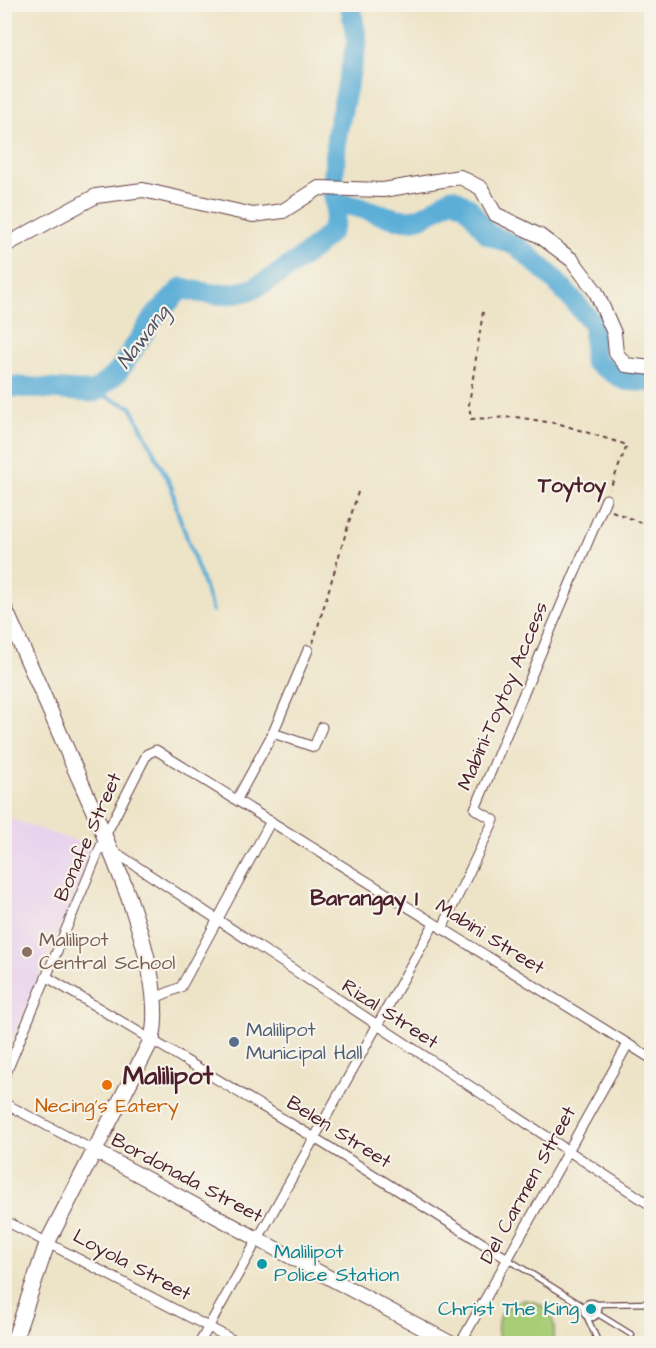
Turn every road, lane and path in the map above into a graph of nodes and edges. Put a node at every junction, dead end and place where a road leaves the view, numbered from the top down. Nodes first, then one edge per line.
1 (4, 246) edge
2 (483, 312) dead end
3 (651, 368) edge
4 (358, 492) dead end
5 (604, 503) junction
6 (651, 527) edge
7 (4, 607) edge
8 (308, 650) joint
9 (322, 727) dead end
10 (273, 733) junction
11 (156, 750) joint
12 (237, 799) junction
13 (271, 821) junction
14 (107, 842) junction
15 (217, 921) junction
16 (438, 926) junction
17 (47, 977) junction
18 (155, 999) junction
19 (376, 1026) junction
20 (152, 1039) junction
21 (628, 1044) junction
22 (651, 1059) edge
23 (4, 1077) edge
24 (4, 1103) edge
25 (313, 1137) junction
26 (93, 1150) junction
27 (567, 1151) junction
28 (651, 1206) edge
29 (4, 1220) edge
30 (258, 1237) junction
31 (48, 1241) junction
32 (507, 1258) junction
33 (651, 1303) edge
34 (596, 1304) junction
35 (583, 1306) junction
36 (598, 1314) junction
37 (587, 1317) junction
38 (208, 1326) junction
39 (632, 1335) dead end
40 (13, 1344) edge
41 (199, 1344) edge
42 (241, 1344) edge
43 (452, 1344) edge
44 (460, 1344) edge
45 (599, 1344) edge

1 - 3 street
2 - 5 path
4 - 8 path
5 - 6 path
5 - 16 street, Mabini-Toytoy Access
7 - 14 main road
8 - 10 street
9 - 10 street
10 - 12 street
11 - 12 street, Mabini Street
11 - 14 street, Bonafe Street
12 - 13 street, Mabini Street
13 - 15 street
13 - 16 street, Mabini Street
14 - 15 street, Rizal Street
14 - 17 street, Bonafe Street
14 - 18 main road
15 - 18 street
15 - 19 street, Rizal Street
16 - 19 street
16 - 21 street, Mabini Street
17 - 20 street, Belen Street
17 - 23 street, Bonafe Street
18 - 20 main road
19 - 25 street
19 - 27 street, Rizal Street
20 - 25 street, Belen Street
20 - 26 main road
21 - 22 street, Mabini Street
21 - 27 street, Del Carmen Street
24 - 26 street
25 - 30 street
25 - 32 street, Belen Street
26 - 30 street, Bordonada Street
26 - 31 main road
27 - 28 street, Rizal Street
27 - 32 street, Del Carmen Street
29 - 31 street, Loyola Street
30 - 38 street
30 - 43 street, Bordonada Street
31 - 38 street, Loyola Street
31 - 40 main road
32 - 35 lane
32 - 44 street, Del Carmen Street
33 - 34 lane
34 - 35 lane
34 - 36 lane
35 - 37 lane
36 - 37 lane
36 - 39 lane
37 - 45 lane
38 - 41 street
38 - 42 street, Loyola Street

